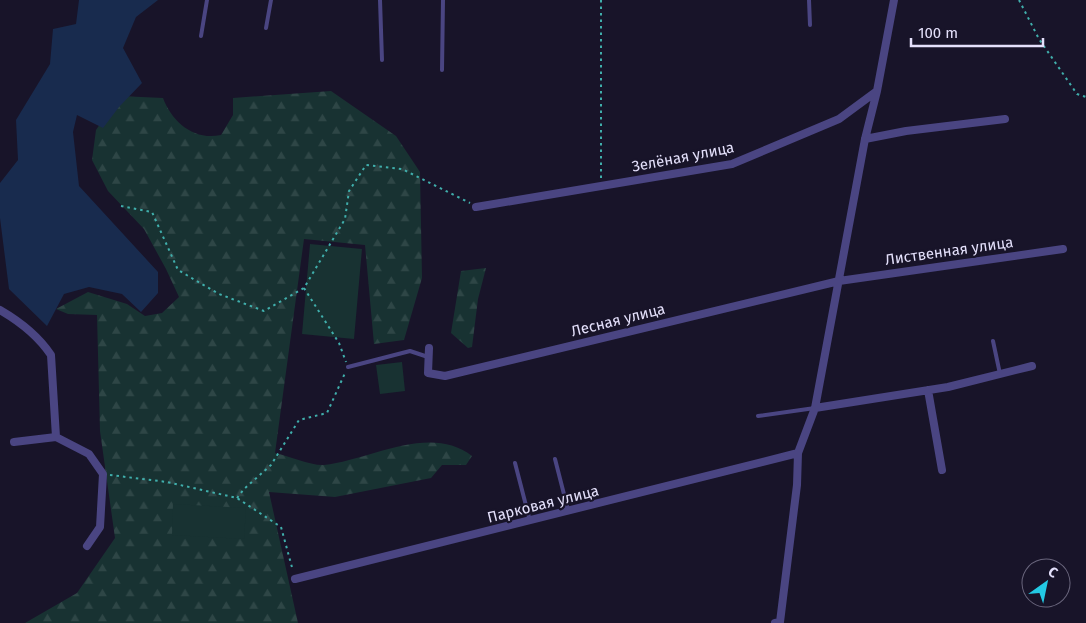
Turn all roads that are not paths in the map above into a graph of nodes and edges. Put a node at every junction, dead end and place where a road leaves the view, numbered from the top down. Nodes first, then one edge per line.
1 (207, 0) edge
2 (271, 0) edge
3 (380, 0) edge
4 (443, 0) edge
5 (809, 0) edge
6 (894, 0) edge
7 (810, 25) dead end
8 (266, 28) dead end
9 (201, 36) dead end
10 (382, 60) dead end
11 (442, 70) dead end
12 (877, 91) junction
13 (1005, 120) dead end
14 (865, 139) junction
15 (476, 206) road end
16 (1063, 249) dead end
17 (839, 281) junction
18 (0, 310) edge
19 (994, 341) dead end
20 (429, 348) dead end
21 (428, 357) junction
22 (1032, 366) dead end
23 (348, 367) road end
24 (1000, 375) junction
25 (928, 390) junction
26 (815, 408) junction
27 (758, 416) dead end
28 (56, 438) junction
29 (14, 442) dead end
30 (798, 453) junction
31 (554, 460) dead end
32 (515, 463) dead end
33 (942, 470) dead end
34 (568, 512) junction
35 (530, 521) junction
36 (87, 546) dead end
37 (295, 578) road end
38 (778, 623) edge

1 - 9 lane
2 - 8 lane
3 - 10 lane
4 - 11 lane
5 - 7 lane
6 - 12 street
12 - 14 street
12 - 15 street, Зелёная улица
13 - 14 street
14 - 17 street
16 - 17 street, Лиственная улица
17 - 21 street, Лесная улица
17 - 26 street
18 - 28 street
19 - 24 lane
20 - 21 street
21 - 23 lane
22 - 24 street
24 - 25 street
25 - 26 street
25 - 33 street
26 - 27 lane
26 - 30 street
28 - 29 street
28 - 36 street
30 - 34 street, Парковая улица
30 - 38 street
31 - 34 lane
32 - 35 lane
34 - 35 street, Парковая улица
35 - 37 street, Парковая улица

